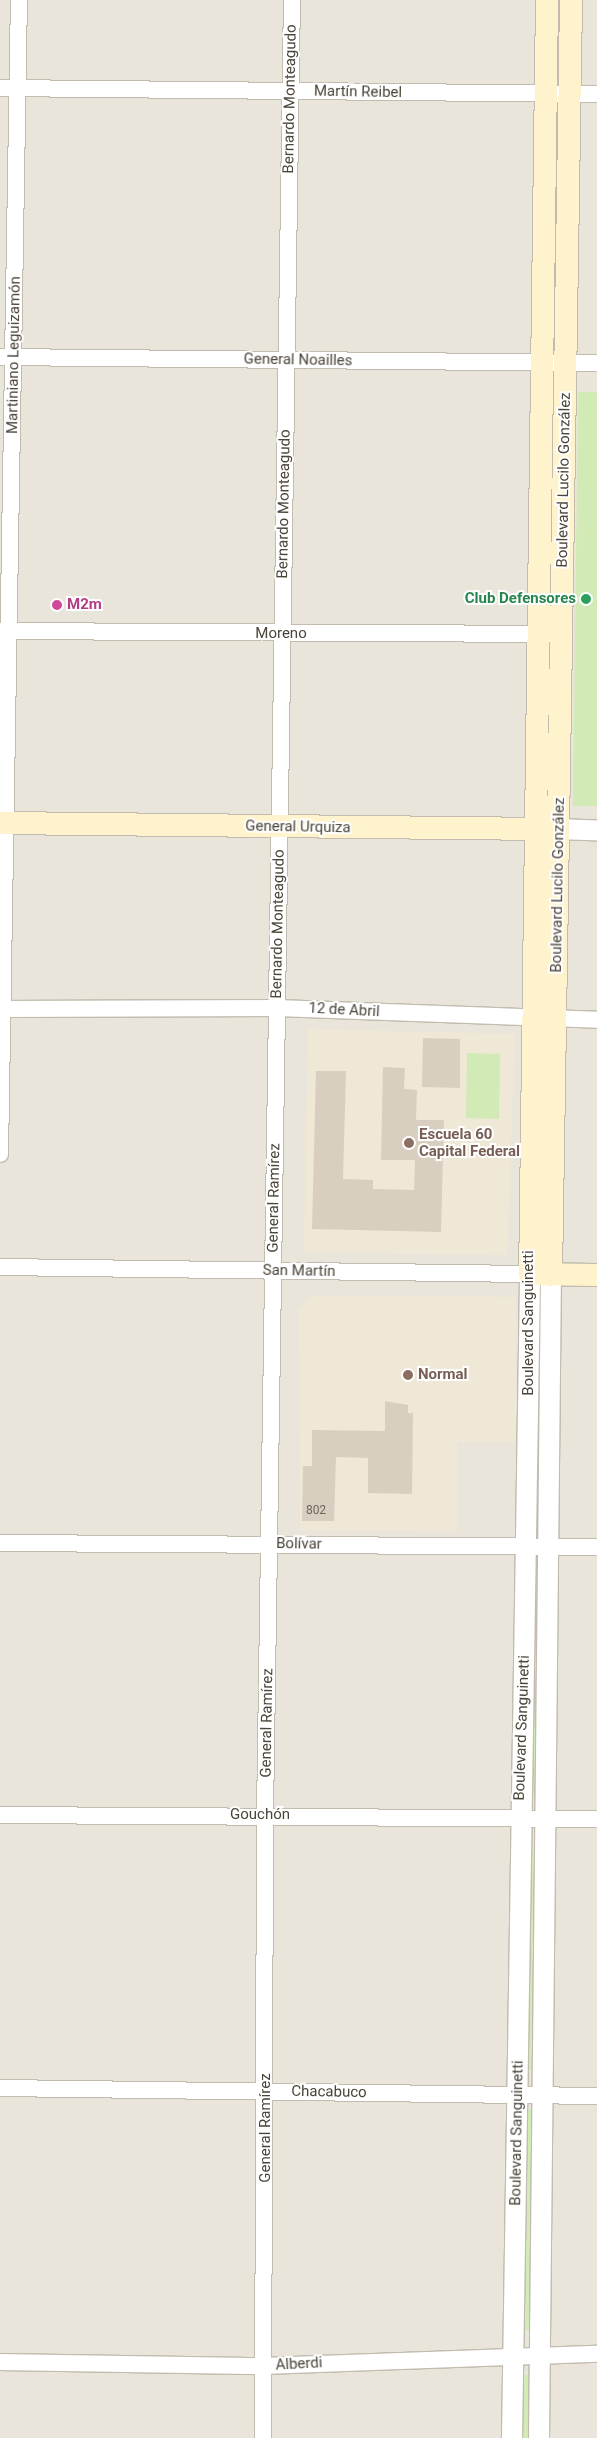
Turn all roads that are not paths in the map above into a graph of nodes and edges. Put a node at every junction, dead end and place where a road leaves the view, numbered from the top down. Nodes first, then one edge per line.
1 (19, 0) edge
2 (292, 0) edge
3 (546, 0) edge
4 (570, 0) edge
5 (0, 88) edge
6 (18, 88) junction
7 (290, 91) junction
8 (544, 94) junction
9 (569, 94) junction
10 (597, 94) edge
11 (7, 357) edge
12 (286, 360) junction
13 (541, 363) junction
14 (565, 363) junction
15 (597, 363) edge
16 (5, 632) edge
17 (562, 633) junction
18 (282, 634) junction
19 (537, 635) junction
20 (4, 824) edge
21 (280, 827) junction
22 (535, 829) junction
23 (559, 829) junction
24 (597, 830) edge
25 (277, 1008) junction
26 (3, 1009) edge
27 (533, 1019) junction
28 (556, 1019) junction
29 (597, 1020) edge
30 (0, 1154) edge
31 (0, 1267) edge
32 (273, 1270) junction
33 (540, 1275) junction
34 (597, 1275) edge
35 (0, 1543) edge
36 (272, 1544) junction
37 (528, 1546) junction
38 (548, 1546) junction
39 (597, 1548) edge
40 (265, 1814) junction
41 (0, 1815) edge
42 (520, 1818) junction
43 (546, 1818) junction
44 (597, 1819) edge
45 (0, 2088) edge
46 (266, 2091) junction
47 (517, 2095) junction
48 (543, 2095) junction
49 (597, 2096) edge
50 (514, 2354) junction
51 (540, 2354) junction
52 (597, 2354) edge
53 (0, 2362) edge
54 (264, 2366) junction
55 (263, 2438) edge
56 (512, 2438) edge
57 (539, 2438) edge

1 - 6 street, Martiniano Leguizamón
2 - 7 street, Bernardo Monteagudo
3 - 8 main road, Boulevard Lucilo González
4 - 9 main road, Boulevard Lucilo González
5 - 6 street, Martín Reibel
6 - 7 street, Martín Reibel
6 - 11 street, Martiniano Leguizamón
7 - 8 street, Martín Reibel
7 - 12 street, Bernardo Monteagudo
8 - 9 street, Martín Reibel
8 - 13 main road, Boulevard Lucilo González
9 - 10 street, Martín Reibel
9 - 14 main road, Boulevard Lucilo González
11 - 12 street, General Noailles
11 - 16 street, Martiniano Leguizamón
12 - 13 street, General Noailles
12 - 18 street, Bernardo Monteagudo
13 - 14 street, General Noailles
13 - 19 main road, Boulevard Lucilo González
14 - 15 street, General Noailles
14 - 17 main road, Boulevard Lucilo González
16 - 18 street, Moreno
16 - 20 street, Martiniano Leguizamón
17 - 19 street, Moreno
17 - 23 main road, Boulevard Lucilo González
18 - 19 street, Moreno
18 - 21 street, Bernardo Monteagudo
19 - 22 main road, Boulevard Lucilo González
20 - 21 main road, General Urquiza
20 - 26 street, Martiniano Leguizamón
21 - 22 main road, General Urquiza
21 - 25 street, Bernardo Monteagudo
22 - 23 main road, General Urquiza
22 - 27 main road, Boulevard Lucilo González
23 - 24 street, General Urquiza
23 - 28 main road, Boulevard Lucilo González
25 - 26 street, 12 de Abril
25 - 27 street, 12 de Abril
25 - 32 street, General Ramírez
26 - 30 street, Martiniano Leguizamón
27 - 28 street, 12 de Abril
27 - 33 main road, Boulevard Sanguinetti
28 - 29 street, 12 de Abril
28 - 33 main road, Boulevard Sanguinetti
31 - 32 street, San Martín
32 - 33 street, San Martín
32 - 36 street, General Ramírez
33 - 34 main road, San Martín
33 - 37 street, Boulevard Sanguinetti
33 - 38 street, Boulevard Sanguinetti
35 - 36 street, Bolívar
36 - 37 street, Bolívar
36 - 40 street, General Ramírez
37 - 38 street, Bolívar
37 - 42 street, Boulevard Sanguinetti
38 - 39 street, Bolívar
38 - 43 street, Boulevard Sanguinetti
40 - 41 street, Gouchón
40 - 42 street, Gouchón
40 - 46 street, General Ramírez
42 - 43 street, Gouchón
42 - 47 street, Boulevard Sanguinetti
43 - 44 street, Gouchón
43 - 48 street, Boulevard Sanguinetti
45 - 46 street, Chacabuco
46 - 47 street, Chacabuco
46 - 54 street, General Ramírez
47 - 48 street, Chacabuco
47 - 50 street, Boulevard Sanguinetti
48 - 49 street, Chacabuco
48 - 51 street, Boulevard Sanguinetti
50 - 51 street, Alberdi
50 - 54 street, Alberdi
50 - 56 street, Boulevard Sanguinetti
51 - 52 street, Alberdi
51 - 57 street, Boulevard Sanguinetti
53 - 54 street, Alberdi
54 - 55 street, General Ramírez

